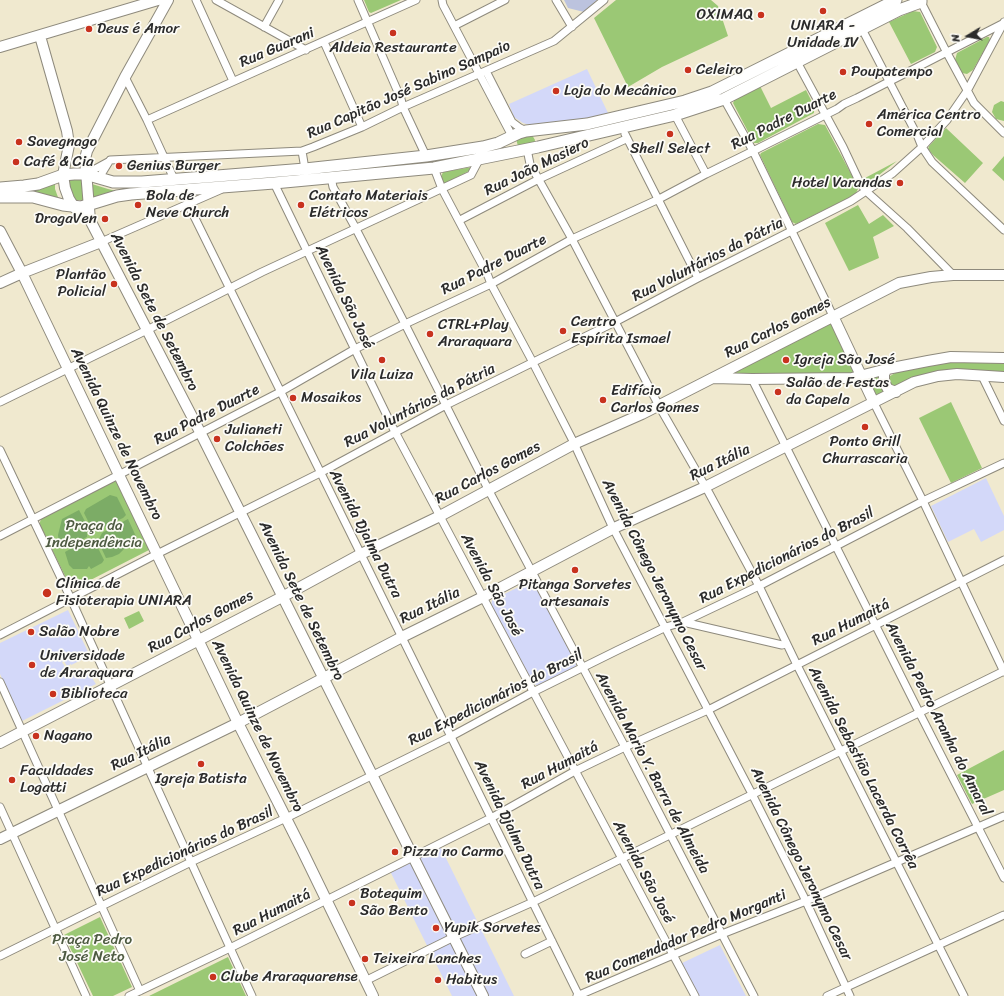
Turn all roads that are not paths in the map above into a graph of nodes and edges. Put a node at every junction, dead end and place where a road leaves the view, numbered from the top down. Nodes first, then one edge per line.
1 (140, 0) edge
2 (158, 0) edge
3 (168, 0) edge
4 (196, 0) edge
5 (216, 0) edge
6 (279, 0) edge
7 (358, 0) edge
8 (416, 0) edge
9 (442, 0) edge
10 (505, 0) edge
11 (556, 0) edge
12 (604, 0) edge
13 (891, 1) edge
14 (921, 1) edge
15 (129, 8) junction
16 (367, 22) junction
17 (1003, 23) edge
18 (454, 26) junction
19 (264, 27) junction
20 (572, 27) junction
21 (862, 29) junction
22 (40, 36) junction
23 (324, 42) junction
24 (0, 47) edge
25 (306, 50) junction
26 (947, 53) junction
27 (797, 62) junction
28 (483, 73) junction
29 (125, 77) junction
30 (233, 81) junction
31 (890, 82) junction
32 (966, 91) junction
33 (724, 99) junction
34 (403, 107) junction
35 (675, 115) junction
36 (825, 115) junction
37 (147, 120) junction
38 (622, 126) junction
39 (362, 127) junction
40 (530, 130) junction
41 (1004, 133) edge
42 (512, 136) junction
43 (626, 139) junction
44 (922, 147) junction
45 (528, 149) junction
46 (302, 151) junction
47 (753, 151) junction
48 (426, 156) junction
49 (165, 158) junction
50 (480, 158) junction
51 (110, 160) junction
52 (434, 168) junction
53 (305, 169) junction
54 (85, 174) junction
55 (706, 174) junction
56 (63, 175) junction
57 (194, 177) junction
58 (332, 177) junction
59 (99, 178) junction
60 (174, 179) junction
61 (539, 179) junction
62 (274, 183) junction
63 (229, 186) junction
64 (0, 188) edge
65 (442, 189) junction
66 (186, 190) junction
67 (866, 192) junction
68 (0, 197) edge
69 (659, 199) junction
70 (188, 204) junction
71 (90, 205) junction
72 (74, 207) junction
73 (90, 220) junction
74 (460, 220) junction
75 (355, 227) junction
76 (1004, 230) edge
77 (0, 231) edge
78 (792, 232) junction
79 (572, 239) junction
80 (101, 242) junction
81 (307, 250) junction
82 (22, 273) junction
83 (953, 275) junction
84 (1004, 275) edge
85 (698, 278) junction
86 (0, 283) edge
87 (491, 284) junction
88 (230, 288) junction
89 (833, 316) junction
90 (615, 322) junction
91 (405, 324) junction
92 (147, 330) junction
93 (356, 349) junction
94 (1004, 358) edge
95 (533, 363) junction
96 (67, 368) junction
97 (887, 369) junction
98 (861, 376) junction
99 (982, 376) junction
100 (1004, 377) edge
101 (712, 378) junction
102 (752, 379) junction
103 (280, 392) junction
104 (896, 392) junction
105 (0, 402) edge
106 (874, 403) junction
107 (446, 405) junction
108 (659, 406) junction
109 (1004, 421) edge
110 (200, 432) junction
111 (395, 432) junction
112 (574, 444) junction
113 (786, 447) junction
114 (0, 450) edge
115 (1004, 463) edge
116 (118, 474) junction
117 (320, 474) junction
118 (705, 487) junction
119 (488, 489) junction
120 (923, 501) junction
121 (241, 513) junction
122 (440, 516) junction
123 (32, 519) junction
124 (614, 528) junction
125 (0, 536) edge
126 (836, 546) junction
127 (158, 554) junction
128 (360, 554) junction
129 (1004, 560) edge
130 (532, 571) junction
131 (961, 582) junction
132 (759, 586) junction
133 (282, 597) junction
134 (483, 597) junction
135 (71, 599) junction
136 (683, 622) junction
137 (876, 626) junction
138 (666, 627) junction
139 (0, 635) edge
140 (402, 637) junction
141 (198, 640) junction
142 (786, 644) junction
143 (797, 666) junction
144 (583, 667) junction
145 (1004, 671) edge
146 (323, 678) junction
147 (0, 682) edge
148 (111, 686) junction
149 (533, 692) junction
150 (708, 710) junction
151 (919, 712) junction
152 (238, 723) junction
153 (22, 731) junction
154 (450, 736) junction
155 (0, 743) edge
156 (625, 747) junction
157 (840, 751) junction
158 (147, 766) junction
159 (575, 771) junction
160 (372, 775) junction
161 (752, 794) junction
162 (0, 807) edge
163 (58, 810) junction
164 (1004, 816) edge
165 (286, 818) junction
166 (491, 818) junction
167 (978, 827) junction
168 (12, 833) junction
169 (670, 834) junction
170 (0, 839) edge
171 (413, 858) junction
172 (621, 858) junction
173 (191, 862) junction
174 (896, 862) junction
175 (1004, 878) edge
176 (326, 900) junction
177 (806, 901) junction
178 (533, 902) junction
179 (101, 906) junction
180 (1004, 915) edge
181 (55, 929) junction
182 (722, 934) junction
183 (454, 937) junction
184 (552, 941) junction
185 (938, 946) junction
186 (230, 948) junction
187 (525, 954) dead end
188 (673, 955) junction
189 (0, 956) edge
190 (366, 981) junction
191 (846, 987) junction
192 (140, 991) junction
193 (86, 996) edge
194 (129, 996) edge
195 (252, 996) edge
196 (373, 996) edge
197 (483, 996) edge
198 (579, 996) edge
199 (695, 996) edge
200 (754, 996) edge
201 (827, 996) edge
202 (850, 996) edge
203 (964, 996) edge

1 - 15 street
2 - 15 street
3 - 29 street, Avenida Sete de Setembro
4 - 30 street
5 - 19 street
6 - 19 street
7 - 16 street
8 - 16 street, Rua Guarani
9 - 18 street
10 - 18 street
11 - 20 street
12 - 20 street, Rua Capitão José Sabino Sampaio
13 - 40 main road
14 - 21 main road
14 - 26 street
15 - 22 street
16 - 23 street, Rua Guarani
16 - 34 street
17 - 26 street, Rua Padre Duarte
17 - 32 street, Rua Voluntários da Pátria
18 - 28 street
19 - 25 street
20 - 28 street, Rua Capitão José Sabino Sampaio
21 - 27 main road
21 - 31 street
22 - 24 street
22 - 56 street
23 - 25 street, Rua Guarani
23 - 39 street
25 - 30 street, Rua Guarani
26 - 31 street, Rua Padre Duarte
26 - 32 street
27 - 33 main road
27 - 36 street
28 - 34 street, Rua Capitão José Sabino Sampaio
28 - 40 street
28 - 42 street
29 - 37 street
29 - 54 street, Avenida Sete de Setembro
30 - 37 street, Rua Guarani
31 - 36 street, Rua Padre Duarte
31 - 44 street
32 - 41 street
32 - 44 street, Rua Voluntários da Pátria
33 - 35 main road
33 - 47 street
34 - 39 street, Rua Capitão José Sabino Sampaio
34 - 48 street
35 - 38 main road
35 - 55 street
36 - 47 street, Rua Padre Duarte
36 - 67 street
37 - 49 street
38 - 43 street
38 - 45 main road
39 - 46 street, Rua Capitão José Sabino Sampaio
40 - 42 main road
40 - 45 main road
42 - 45 main road
42 - 48 main road
43 - 61 street, Rua João Masiero
43 - 69 street
44 - 67 street, Rua Voluntários da Pátria
44 - 76 street
45 - 50 main road
45 - 61 street, Avenida Sebastião Lacerda Corrêa
46 - 49 street, Rua Capitão José Sabino Sampaio
46 - 53 street
47 - 55 street, Rua Padre Duarte
47 - 78 street
48 - 53 main road
49 - 51 street, Rua Capitão José Sabino Sampaio
49 - 60 street
50 - 52 main road
50 - 65 street
51 - 54 street, Rua Capitão José Sabino Sampaio
51 - 59 street
52 - 58 main road
52 - 65 street, Avenida Cônego Jeronymo Cesar
53 - 57 main road
54 - 56 main road
54 - 59 main road
54 - 71 street, Avenida Sete de Setembro
55 - 69 street, Rua Padre Duarte
56 - 64 main road
56 - 72 street
57 - 60 main road
57 - 66 main road
58 - 62 main road
58 - 75 street, Avenida Mario Y. Barra de Almeida
59 - 60 main road
61 - 74 street, Rua João Masiero
61 - 79 street, Avenida Sebastião Lacerda Corrêa
62 - 63 main road
62 - 81 street, Avenida São José
63 - 66 main road
63 - 70 street
65 - 74 street, Avenida Cônego Jeronymo Cesar
65 - 75 street
66 - 70 street, Avenida Djalma Dutra
66 - 71 main road
67 - 78 street, Rua Voluntários da Pátria
67 - 83 street
68 - 72 main road
69 - 79 street, Rua Padre Duarte
69 - 85 street
70 - 80 street
70 - 88 street, Avenida Djalma Dutra
71 - 72 main road
71 - 73 street, Avenida Sete de Setembro
72 - 73 street, Avenida Sete de Setembro
73 - 80 street, Avenida Sete de Setembro
74 - 87 street, Avenida Cônego Jeronymo Cesar
75 - 81 street
75 - 91 street, Avenida Mario Y. Barra de Almeida
77 - 82 street, Avenida Quinze de Novembro
78 - 85 street, Rua Voluntários da Pátria
78 - 89 street
79 - 87 street, Rua Padre Duarte
79 - 90 street, Avenida Sebastião Lacerda Corrêa
80 - 82 street
80 - 92 street, Avenida Sete de Setembro
81 - 88 street
81 - 93 street, Avenida São José
82 - 86 street
82 - 96 street, Avenida Quinze de Novembro
83 - 84 street, Rua Carlos Gomes
83 - 89 street, Rua Carlos Gomes
85 - 90 street, Rua Voluntários da Pátria
87 - 91 street, Rua Padre Duarte
87 - 95 street, Avenida Cônego Jeronymo Cesar
88 - 92 street
88 - 103 street, Avenida Djalma Dutra
89 - 98 street
89 - 101 street, Rua Carlos Gomes
90 - 95 street, Rua Voluntários da Pátria
90 - 108 street, Avenida Sebastião Lacerda Corrêa
91 - 93 street, Rua Padre Duarte
91 - 107 street, Avenida Mario Y. Barra de Almeida
92 - 96 street
92 - 110 street, Avenida Sete de Setembro
93 - 103 street, Rua Padre Duarte
93 - 111 street, Avenida São José
94 - 97 street
95 - 107 street, Rua Voluntários da Pátria
95 - 112 street, Avenida Cônego Jeronymo Cesar
96 - 105 street
96 - 116 street, Avenida Quinze de Novembro
97 - 98 street
97 - 104 street
98 - 102 street
98 - 106 street
99 - 100 street, Rua Itália
99 - 104 street, Rua Itália
99 - 109 street
101 - 102 street
101 - 108 street, Rua Carlos Gomes
102 - 113 street, Avenida Pedro Aranha do Amaral
103 - 110 street, Rua Padre Duarte
103 - 117 street, Avenida Djalma Dutra
104 - 106 street, Rua Itália
106 - 113 street, Rua Itália
106 - 120 street
107 - 111 street, Rua Voluntários da Pátria
107 - 119 street, Avenida Mario Y. Barra de Almeida
108 - 112 street, Rua Carlos Gomes
108 - 118 street, Avenida Sebastião Lacerda Corrêa
110 - 116 street, Rua Padre Duarte
110 - 121 street, Avenida Sete de Setembro
111 - 117 street, Rua Voluntários da Pátria
111 - 122 street, Avenida São José
112 - 119 street, Rua Carlos Gomes
112 - 124 street, Avenida Cônego Jeronymo Cesar
113 - 118 street, Rua Itália
113 - 126 street, Avenida Pedro Aranha do Amaral
114 - 123 street
115 - 120 street, Rua Expedicionários do Brasil
116 - 123 street, Rua Padre Duarte
116 - 127 street, Avenida Quinze de Novembro
117 - 121 street, Rua Voluntários da Pátria
117 - 128 street, Avenida Djalma Dutra
118 - 124 street, Rua Itália
118 - 132 street, Avenida Sebastião Lacerda Corrêa
119 - 122 street, Rua Carlos Gomes
119 - 130 street, Avenida Mario Y. Barra de Almeida
120 - 126 street, Rua Expedicionários do Brasil
120 - 131 street
121 - 127 street, Rua Voluntários da Pátria
121 - 133 street, Avenida Sete de Setembro
122 - 128 street, Rua Carlos Gomes
122 - 134 street, Avenida São José
123 - 125 street, Rua Padre Duarte
123 - 135 street
124 - 130 street, Rua Itália
124 - 138 street, Avenida Cônego Jeronymo Cesar
126 - 132 street, Rua Expedicionários do Brasil
126 - 137 street, Avenida Pedro Aranha do Amaral
127 - 135 street, Rua Voluntários da Pátria
127 - 141 street, Avenida Quinze de Novembro
128 - 133 street, Rua Carlos Gomes
128 - 140 street, Avenida Djalma Dutra
129 - 131 street, Rua Humaitá
130 - 134 street, Rua Itália
130 - 144 street, Avenida Mario Y. Barra de Almeida
131 - 137 street, Rua Humaitá
131 - 145 street
132 - 136 street, Rua Expedicionários do Brasil
132 - 142 street, Avenida Sebastião Lacerda Corrêa
133 - 141 street, Rua Carlos Gomes
133 - 146 street, Avenida Sete de Setembro
134 - 140 street, Rua Itália
134 - 149 street, Avenida São José
135 - 139 street, Rua Voluntários da Pátria
135 - 148 street
136 - 138 street, Rua Expedicionários do Brasil
136 - 142 street
137 - 143 street, Rua Humaitá
137 - 151 street, Avenida Pedro Aranha do Amaral
138 - 144 street, Rua Expedicionários do Brasil
138 - 150 street, Avenida Cônego Jeronymo Cesar
140 - 146 street, Rua Itália
140 - 154 street, Avenida Djalma Dutra
141 - 148 street, Rua Carlos Gomes
141 - 152 street, Avenida Quinze de Novembro
142 - 143 street, Avenida Sebastião Lacerda Corrêa
143 - 150 street, Rua Humaitá
143 - 157 street, Avenida Sebastião Lacerda Corrêa
144 - 149 street, Rua Expedicionários do Brasil
144 - 156 street, Avenida Mario Y. Barra de Almeida
145 - 151 street
146 - 152 street, Rua Itália
146 - 160 street, Avenida Sete de Setembro
147 - 153 street
148 - 153 street, Rua Carlos Gomes
148 - 158 street
149 - 154 street, Rua Expedicionários do Brasil
149 - 159 street, Avenida São José
150 - 156 street, Rua Humaitá
150 - 161 street, Avenida Cônego Jeronymo Cesar
151 - 157 street
151 - 167 street, Avenida Pedro Aranha do Amaral
152 - 158 street, Rua Itália
152 - 165 street, Avenida Quinze de Novembro
153 - 155 street, Rua Carlos Gomes
153 - 163 street
154 - 160 street, Rua Expedicionários do Brasil
154 - 166 street, Avenida Djalma Dutra
156 - 159 street, Rua Humaitá
156 - 169 street, Avenida Mario Y. Barra de Almeida
157 - 161 street
157 - 174 street, Avenida Sebastião Lacerda Corrêa
158 - 163 street, Rua Itália
158 - 173 street
159 - 166 street, Rua Humaitá
159 - 172 street, Avenida São José
160 - 165 street, Rua Expedicionários do Brasil
160 - 171 street, Avenida Sete de Setembro
161 - 169 street
161 - 177 street, Avenida Cônego Jeronymo Cesar
162 - 168 street
163 - 168 street, Rua Itália
163 - 179 street
164 - 167 street, Rua Comendador Pedro Morganti
165 - 173 street, Rua Expedicionários do Brasil
165 - 176 street, Avenida Quinze de Novembro
166 - 171 street, Rua Humaitá
166 - 178 street, Avenida Djalma Dutra
167 - 174 street, Rua Comendador Pedro Morganti
167 - 175 street, Avenida Pedro Aranha do Amaral
168 - 170 street, Rua Itália
168 - 181 street
169 - 172 street
169 - 182 street, Avenida Mario Y. Barra de Almeida
171 - 176 street, Rua Humaitá
171 - 183 street, Avenida Sete de Setembro
172 - 178 street
172 - 188 street, Avenida São José
173 - 179 street, Rua Expedicionários do Brasil
173 - 186 street
174 - 177 street, Rua Comendador Pedro Morganti
174 - 185 street, Avenida Sebastião Lacerda Corrêa
176 - 186 street, Rua Humaitá
176 - 190 street, Avenida Quinze de Novembro
177 - 182 street, Rua Comendador Pedro Morganti
177 - 191 street, Avenida Cônego Jeronymo Cesar
178 - 183 street
178 - 184 street, Avenida Djalma Dutra
179 - 181 street, Rua Expedicionários do Brasil
179 - 192 street
180 - 185 street
181 - 189 street, Rua Expedicionários do Brasil
181 - 193 street
182 - 188 street, Rua Comendador Pedro Morganti
182 - 200 street, Avenida Mario Y. Barra de Almeida
183 - 190 street
183 - 197 street, Avenida Sete de Setembro
184 - 187 street
184 - 198 street, Avenida Djalma Dutra
185 - 191 street
185 - 203 street, Avenida Sebastião Lacerda Corrêa
186 - 192 street, Rua Humaitá
186 - 195 street
188 - 198 street, Rua Comendador Pedro Morganti
188 - 199 street, Avenida São José
190 - 196 street, Avenida Quinze de Novembro
191 - 201 street
191 - 202 street, Avenida Cônego Jeronymo Cesar
192 - 194 street, Rua Humaitá

